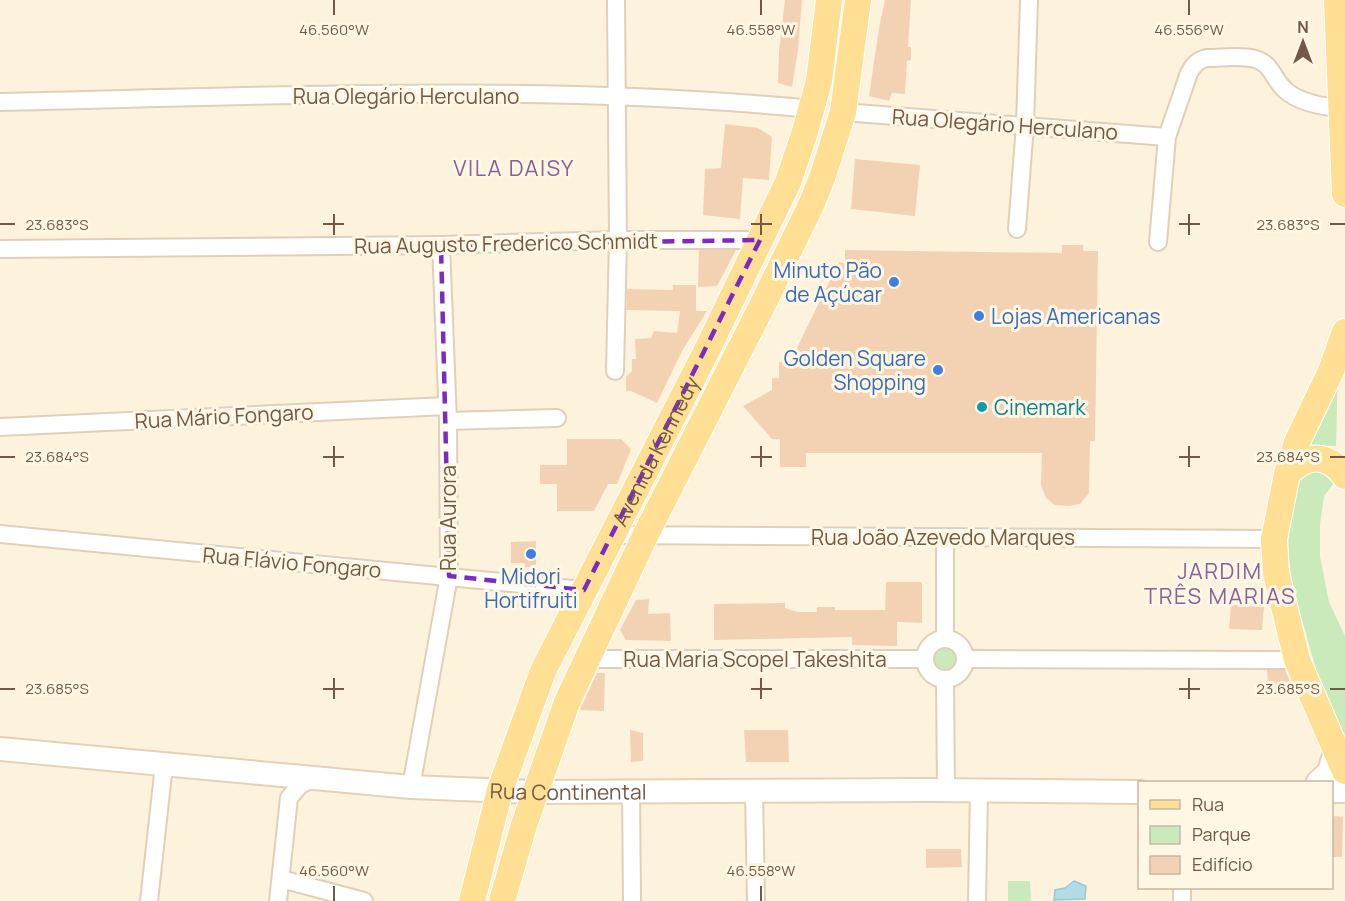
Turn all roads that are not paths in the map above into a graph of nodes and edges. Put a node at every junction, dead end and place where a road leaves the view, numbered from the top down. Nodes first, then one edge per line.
1 (616, 0) edge
2 (829, 0) edge
3 (858, 0) edge
4 (1029, 0) edge
5 (1337, 0) edge
6 (617, 96) junction
7 (0, 102) edge
8 (1341, 108) junction
9 (812, 109) junction
10 (843, 112) junction
11 (1025, 125) junction
12 (1167, 137) junction
13 (1345, 194) edge
14 (1017, 229) dead end
15 (618, 240) junction
16 (760, 240) junction
17 (1158, 242) dead end
18 (441, 245) junction
19 (0, 249) edge
20 (1345, 332) edge
21 (615, 371) dead end
22 (448, 413) junction
23 (557, 418) dead end
24 (0, 427) edge
25 (1287, 474) junction
26 (1345, 476) edge
27 (0, 534) edge
28 (612, 535) junction
29 (645, 536) junction
30 (945, 537) junction
31 (1274, 539) junction
32 (449, 576) junction
33 (584, 590) junction
34 (945, 638) junction
35 (586, 659) junction
36 (925, 659) junction
37 (966, 659) junction
38 (1297, 660) junction
39 (945, 679) junction
40 (0, 749) edge
41 (1340, 762) edge
42 (164, 765) junction
43 (270, 775) junction
44 (312, 779) junction
45 (1320, 781) edge
46 (411, 787) junction
47 (500, 790) junction
48 (946, 790) junction
49 (631, 791) junction
50 (754, 791) junction
51 (979, 791) junction
52 (535, 792) junction
53 (1138, 792) edge
54 (289, 798) junction
55 (281, 879) junction
56 (149, 901) edge
57 (278, 901) edge
58 (364, 901) edge
59 (472, 901) edge
60 (502, 901) edge
61 (632, 901) edge
62 (756, 901) edge
63 (977, 901) edge

1 - 6 street
2 - 9 main road, Avenida Kennedy
3 - 10 main road, Avenida Kennedy
4 - 11 street
5 - 8 main road
6 - 7 street, Rua Olegário Herculano
6 - 9 street, Rua Olegário Herculano
6 - 15 street
8 - 12 street
8 - 13 main road
9 - 16 main road, Avenida Kennedy
10 - 11 street, Rua Olegário Herculano
10 - 29 main road, Avenida Kennedy
11 - 12 street, Rua Olegário Herculano
11 - 14 street
12 - 17 street
15 - 16 street, Rua Augusto Frederico Schmidt
15 - 18 street, Rua Augusto Frederico Schmidt
15 - 21 street
16 - 28 main road, Avenida Kennedy
18 - 19 street, Rua Augusto Frederico Schmidt
18 - 22 street, Rua Aurora
20 - 25 main road
22 - 23 street, Rua Mário Fongaro
22 - 24 street, Rua Mário Fongaro
22 - 32 street, Rua Aurora
25 - 26 main road
25 - 31 main road
27 - 32 street, Rua Flávio Fongaro
28 - 29 street, Rua João Azevedo Marques
28 - 33 main road, Avenida Kennedy
29 - 30 street, Rua João Azevedo Marques
29 - 35 main road, Avenida Kennedy
30 - 31 street, Rua João Azevedo Marques
30 - 34 street
31 - 38 main road
32 - 33 street, Rua Flávio Fongaro
32 - 46 street, Rua Aurora
33 - 47 main road, Avenida Kennedy
34 - 36 street
34 - 37 street
35 - 36 street, Rua Maria Scopel Takeshita
35 - 52 main road, Avenida Kennedy
36 - 39 street
37 - 38 street
37 - 39 street
38 - 41 main road
39 - 48 street
40 - 42 street, Rua Continental
41 - 45 street
42 - 43 street, Rua Continental
42 - 56 street
43 - 44 street, Rua Continental
43 - 54 street
44 - 46 street, Rua Continental
44 - 54 street
46 - 47 street, Rua Continental
47 - 52 street, Rua Continental
47 - 59 main road, Avenida Kennedy
48 - 50 street, Rua Continental
48 - 51 street, Rua Continental
49 - 50 street, Rua Continental
49 - 52 street, Rua Continental
49 - 61 street
50 - 62 street
51 - 53 street, Rua Continental
51 - 63 street
52 - 60 main road, Avenida Kennedy
54 - 55 street
55 - 57 street
55 - 58 street

